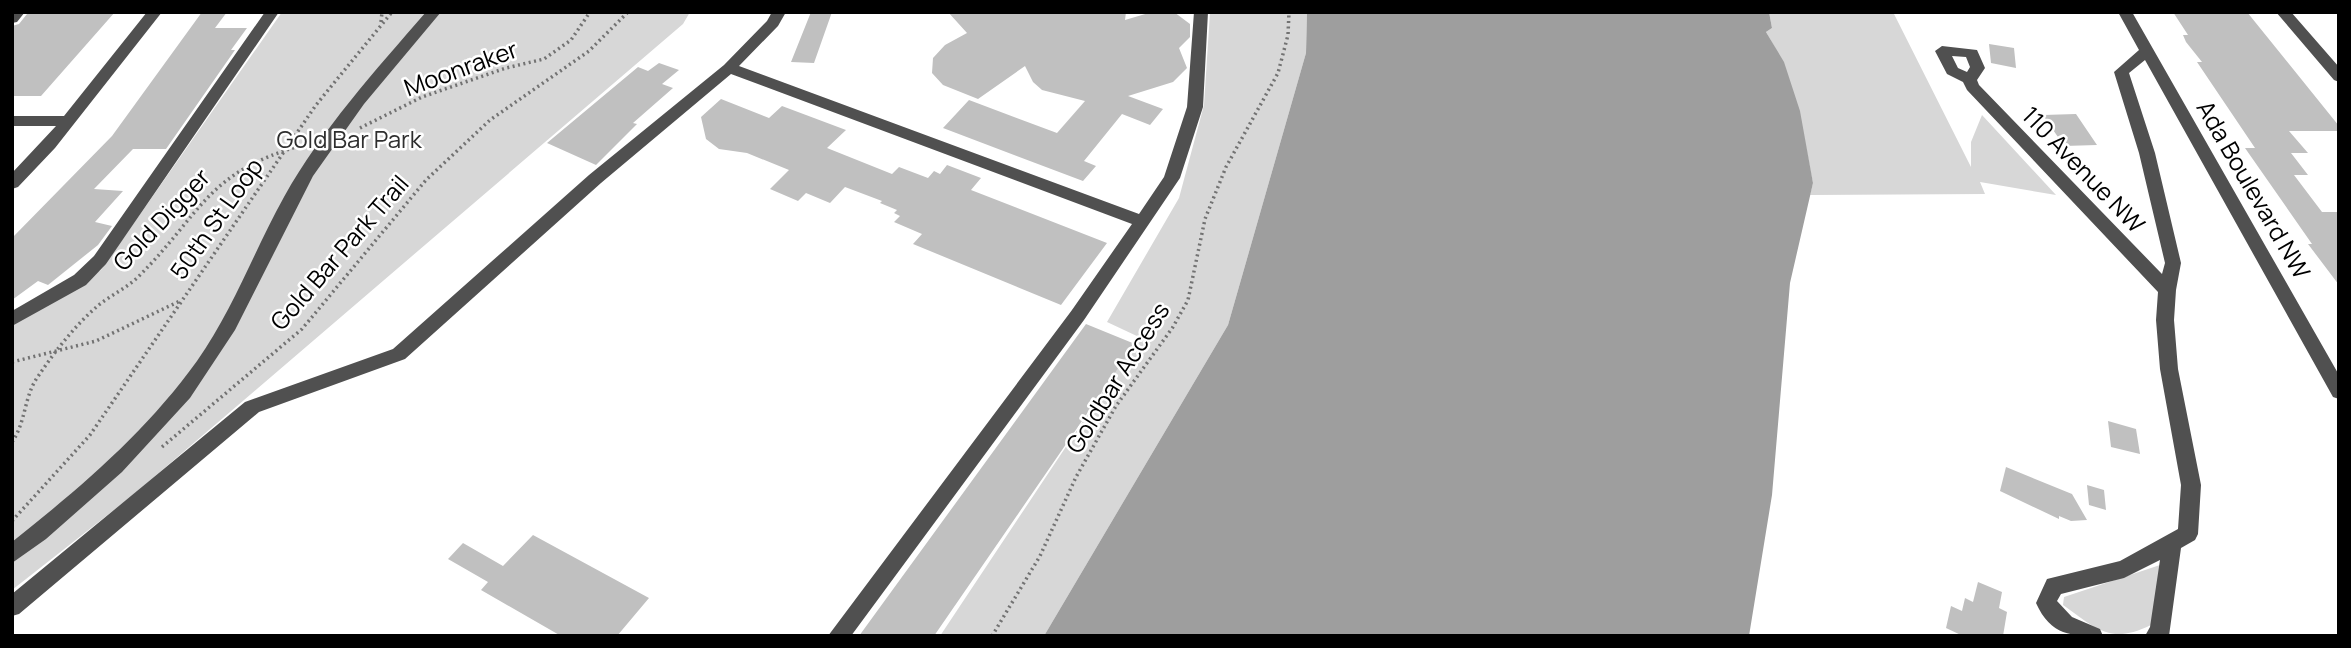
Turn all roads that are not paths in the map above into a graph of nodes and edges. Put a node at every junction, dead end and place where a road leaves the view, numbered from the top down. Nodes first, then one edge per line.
1 (18, 12) edge
2 (155, 12) edge
3 (272, 12) edge
4 (434, 12) edge
5 (779, 12) edge
6 (1201, 12) edge
7 (2125, 12) edge
8 (2283, 12) edge
9 (12, 19) edge
10 (2145, 53) junction
11 (729, 68) junction
12 (2339, 77) edge
13 (1969, 79) dead end
14 (12, 121) edge
15 (68, 121) junction
16 (12, 183) edge
17 (1142, 222) junction
18 (2166, 290) junction
19 (12, 319) edge
20 (2339, 392) edge
21 (2172, 544) junction
22 (12, 554) edge
23 (12, 607) edge
24 (838, 636) edge
25 (2093, 636) edge
26 (2155, 636) edge

1 - 9 street
2 - 15 street
3 - 19 street
4 - 22 street
5 - 11 street
6 - 17 street
7 - 10 street, Ada Boulevard NW
8 - 12 street
10 - 18 street
10 - 20 street, Ada Boulevard NW
11 - 17 street
11 - 23 street
13 - 18 street, 110 Avenue NW
14 - 15 street
15 - 16 street
17 - 24 street
18 - 21 street
21 - 25 street
21 - 26 street

